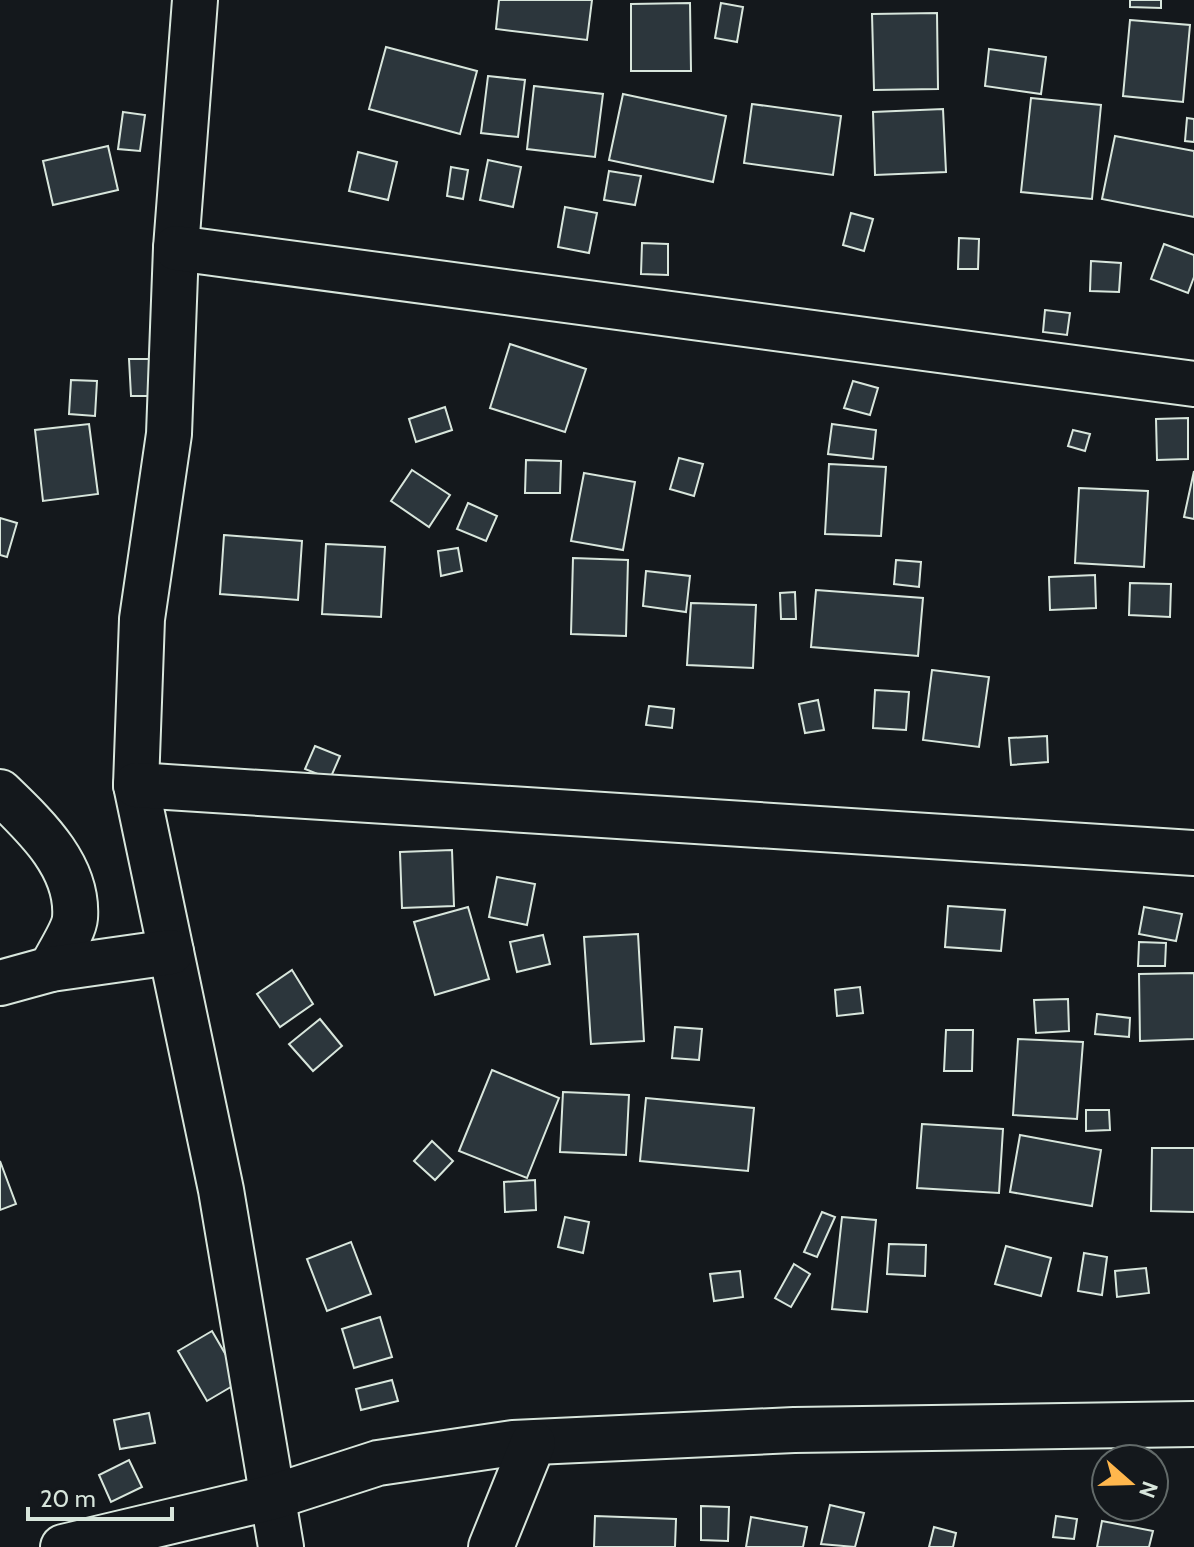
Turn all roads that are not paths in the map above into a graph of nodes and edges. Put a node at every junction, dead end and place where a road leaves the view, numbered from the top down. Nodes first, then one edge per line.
1 (195, 0) edge
2 (176, 248) junction
3 (1194, 384) edge
4 (136, 785) junction
5 (0, 792) edge
6 (1194, 853) edge
7 (171, 952) junction
8 (51, 969) junction
9 (0, 983) edge
10 (1194, 1424) edge
11 (533, 1443) junction
12 (273, 1497) junction
13 (63, 1547) edge
14 (281, 1547) edge
15 (491, 1547) edge

1 - 2 street
2 - 3 street
2 - 4 street
4 - 6 street
4 - 7 street
5 - 8 street
7 - 8 street
7 - 12 street
8 - 9 street
10 - 11 street
11 - 12 street
11 - 15 street
12 - 13 street
12 - 14 street

